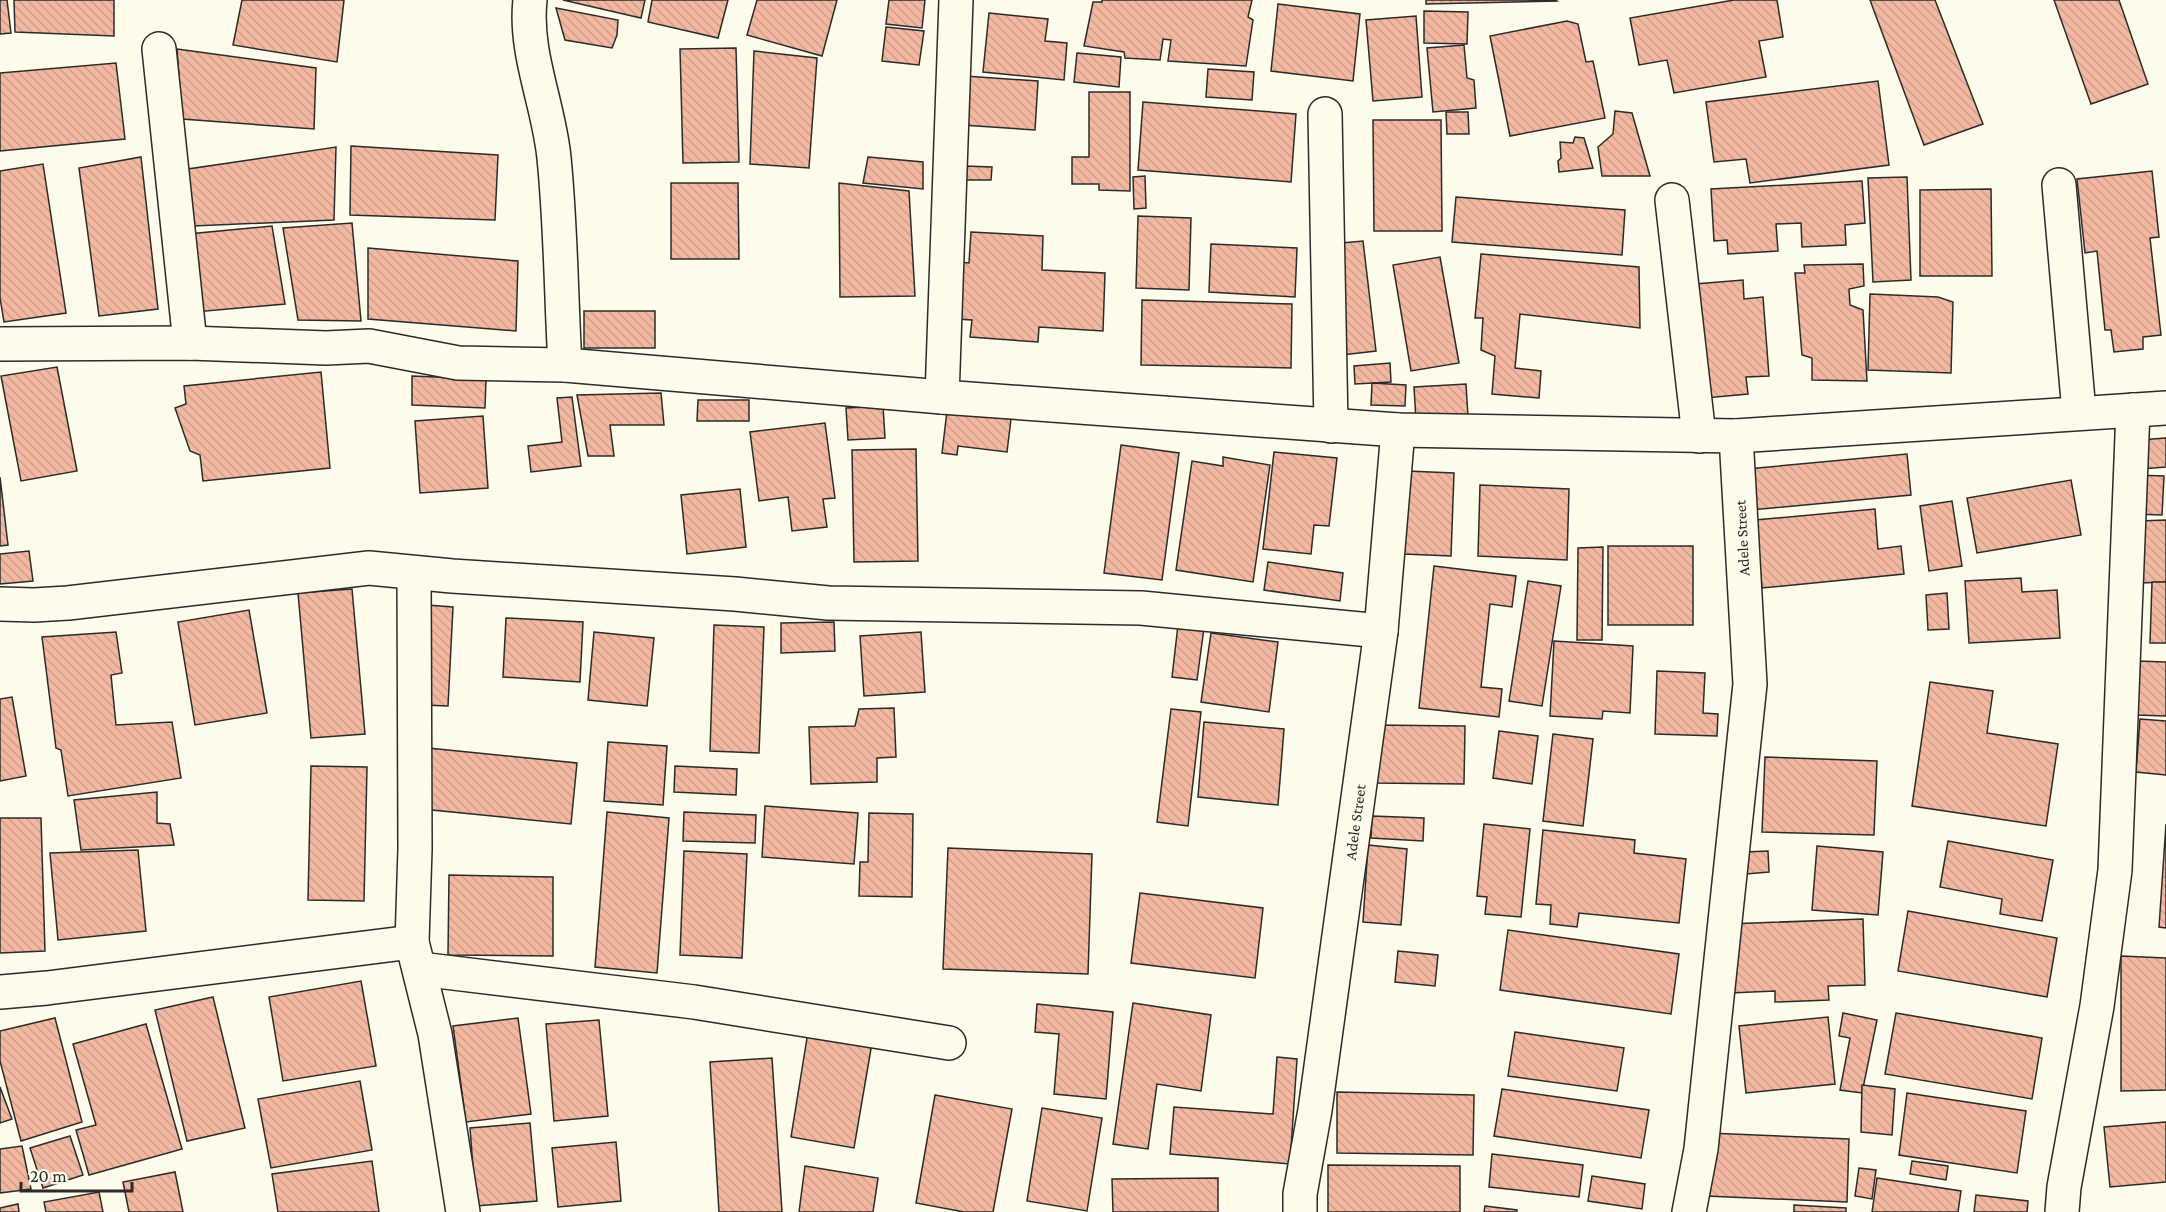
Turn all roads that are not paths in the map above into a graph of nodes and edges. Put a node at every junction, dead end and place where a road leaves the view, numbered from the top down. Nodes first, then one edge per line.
1 (530, 0) edge
2 (956, 0) edge
3 (159, 50) dead end
4 (1325, 114) dead end
5 (2059, 185) dead end
6 (1672, 200) dead end
7 (0, 344) edge
8 (190, 344) junction
9 (565, 365) junction
10 (942, 397) junction
11 (2166, 408) edge
12 (2133, 410) junction
13 (2079, 412) junction
14 (1331, 426) junction
15 (1398, 430) junction
16 (1699, 436) junction
17 (1736, 436) junction
18 (414, 573) junction
19 (0, 604) edge
20 (1381, 631) junction
21 (416, 956) junction
22 (0, 992) edge
23 (949, 1042) dead end
24 (463, 1212) edge
25 (1300, 1212) edge
26 (1689, 1212) edge
27 (2062, 1212) edge

1 - 9 street
2 - 10 street
3 - 8 street
4 - 14 street
5 - 13 street
6 - 16 street
7 - 8 street
8 - 9 street
9 - 10 street
10 - 14 street
11 - 12 street
12 - 13 street
12 - 27 street
13 - 17 street
14 - 15 street
15 - 16 street
15 - 20 street, Adele Street
16 - 17 street
17 - 26 street, Adele Street
18 - 19 street
18 - 20 street
18 - 21 street
20 - 25 street, Adele Street
21 - 22 street
21 - 23 street
21 - 24 street

